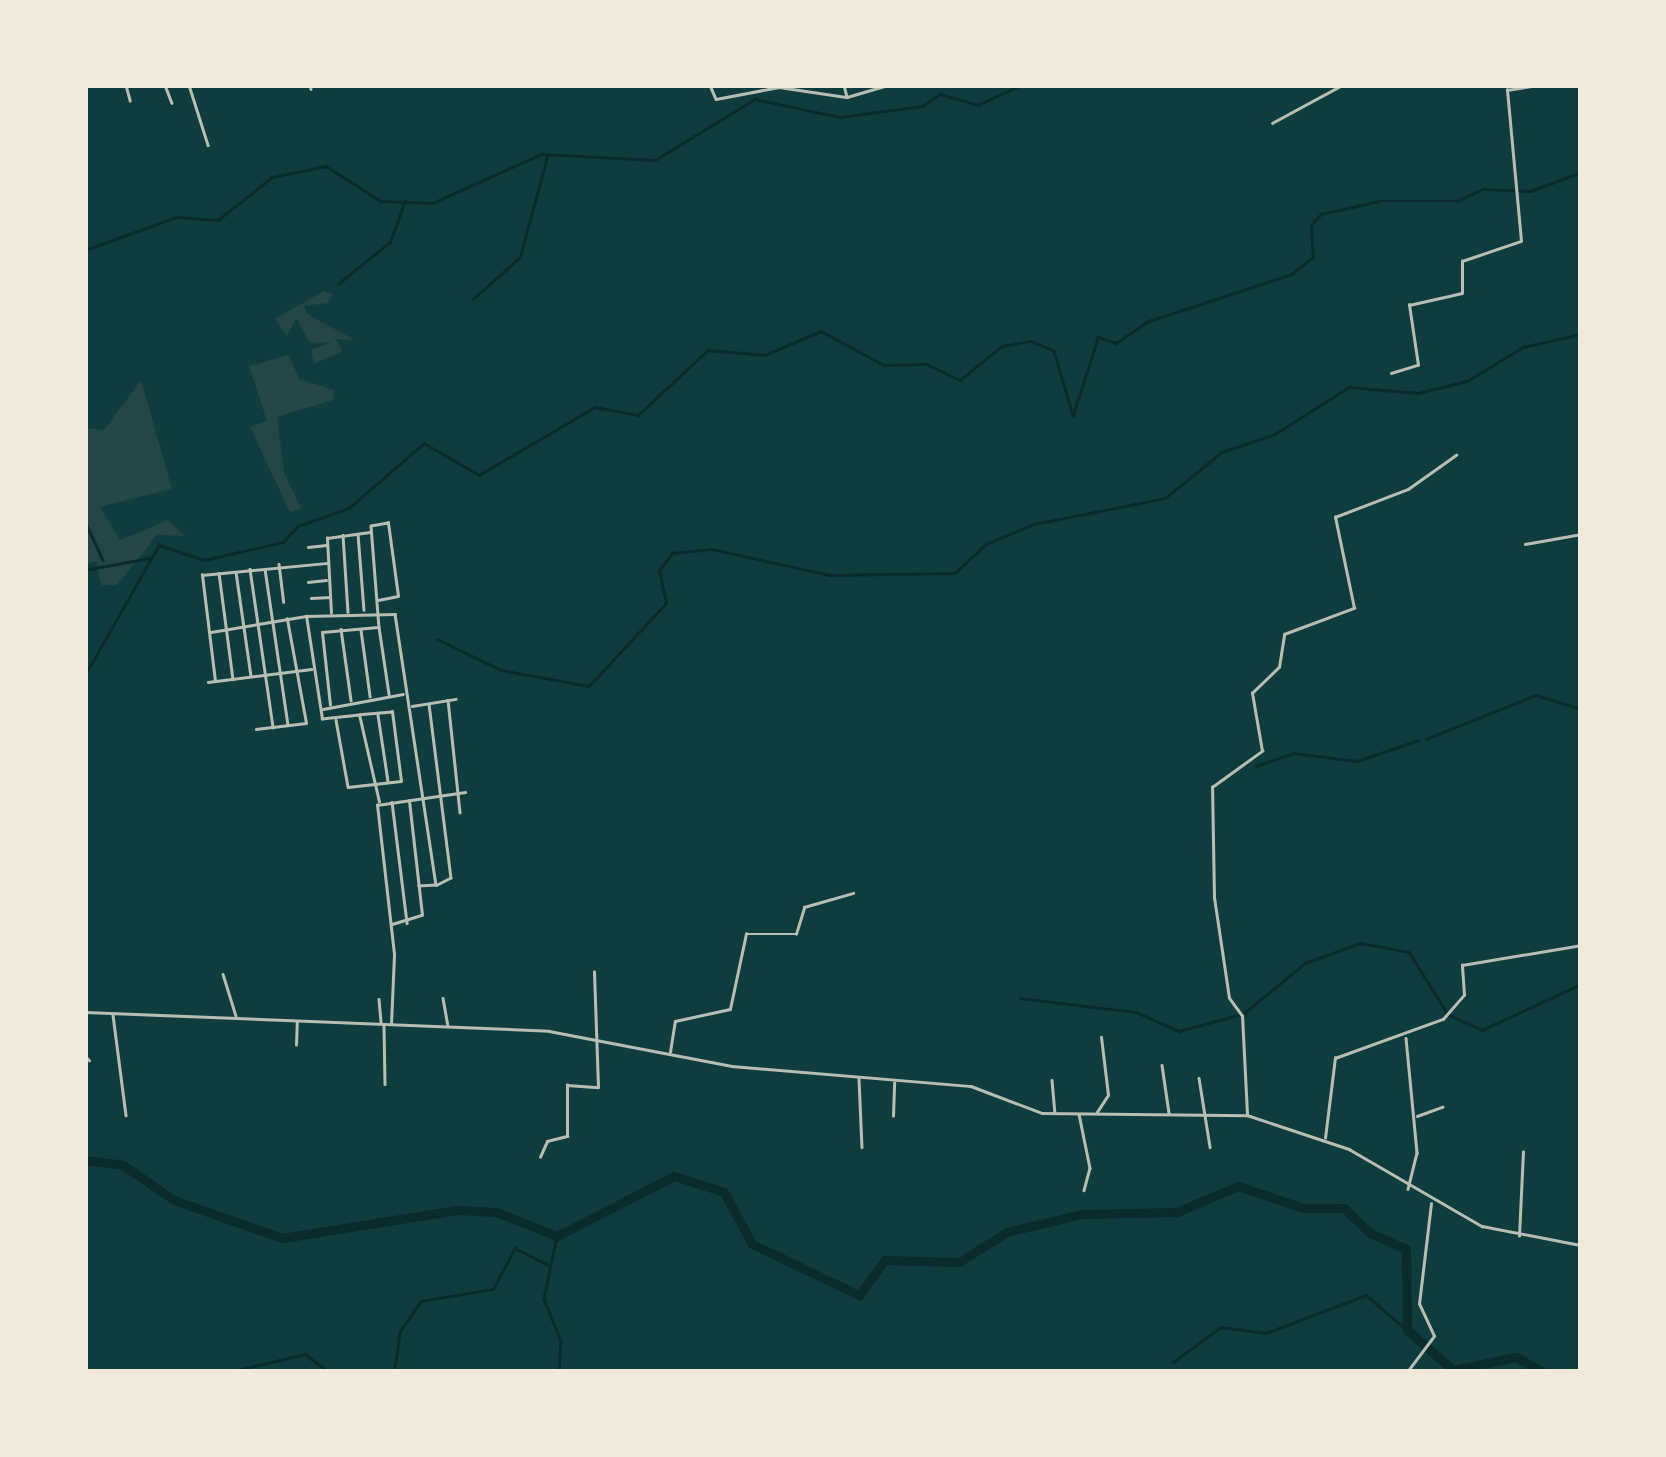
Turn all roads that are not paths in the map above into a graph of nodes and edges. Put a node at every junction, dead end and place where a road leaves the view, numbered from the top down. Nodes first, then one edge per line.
1 (126, 85) edge
2 (166, 85) edge
3 (188, 85) edge
4 (710, 85) edge
5 (733, 85) edge
6 (809, 85) edge
7 (827, 85) edge
8 (844, 85) edge
9 (867, 85) edge
10 (888, 85) edge
11 (1342, 85) edge
12 (1538, 85) edge
13 (769, 86) edge
14 (751, 87) edge
15 (790, 87) edge
16 (735, 92) junction
17 (812, 93) junction
18 (869, 94) junction
19 (830, 96) junction
20 (846, 97) junction
21 (130, 100) dead end
22 (172, 103) dead end
23 (1272, 123) dead end
24 (208, 145) dead end
25 (1390, 373) dead end
26 (1456, 455) dead end
27 (372, 532) junction
28 (358, 533) junction
29 (343, 534) junction
30 (1581, 534) edge
31 (1526, 544) dead end
32 (326, 545) junction
33 (308, 547) dead end
34 (328, 563) junction
35 (279, 564) junction
36 (264, 567) junction
37 (250, 569) junction
38 (235, 571) junction
39 (219, 573) junction
40 (202, 575) junction
41 (196, 576) dead end
42 (329, 580) junction
43 (308, 582) dead end
44 (330, 596) junction
45 (312, 598) dead end
46 (378, 600) junction
47 (284, 602) dead end
48 (348, 612) junction
49 (364, 612) junction
50 (378, 612) junction
51 (332, 613) junction
52 (306, 616) junction
53 (287, 619) junction
54 (272, 621) junction
55 (257, 624) junction
56 (243, 627) junction
57 (361, 627) junction
58 (379, 627) junction
59 (341, 628) junction
60 (226, 630) junction
61 (209, 632) junction
62 (312, 669) junction
63 (296, 671) junction
64 (282, 673) junction
65 (267, 674) junction
66 (251, 676) junction
67 (233, 679) junction
68 (216, 681) junction
69 (208, 682) dead end
70 (389, 694) junction
71 (404, 694) junction
72 (370, 698) junction
73 (454, 699) dead end
74 (448, 700) junction
75 (352, 701) junction
76 (429, 704) junction
77 (330, 706) junction
78 (411, 706) junction
79 (320, 710) junction
80 (378, 713) junction
81 (456, 714) dead end
82 (359, 715) junction
83 (450, 716) junction
84 (336, 718) junction
85 (322, 719) junction
86 (306, 723) junction
87 (288, 725) junction
88 (273, 727) junction
89 (256, 728) dead end
90 (458, 730) dead end
91 (451, 731) junction
92 (460, 747) dead end
93 (453, 748) junction
94 (462, 763) dead end
95 (455, 764) junction
96 (464, 778) dead end
97 (456, 779) junction
98 (388, 783) junction
99 (372, 784) junction
100 (465, 792) dead end
101 (458, 793) junction
102 (439, 797) junction
103 (424, 798) junction
104 (408, 800) junction
105 (392, 801) junction
106 (380, 802) junction
107 (460, 812) dead end
108 (419, 886) junction
109 (436, 886) junction
110 (853, 893) dead end
111 (407, 922) junction
112 (390, 924) junction
113 (1581, 946) edge
114 (594, 972) dead end
115 (224, 974) dead end
116 (443, 998) dead end
117 (379, 999) dead end
118 (85, 1012) edge
119 (112, 1014) junction
120 (236, 1017) junction
121 (297, 1021) junction
122 (382, 1025) junction
123 (391, 1026) junction
124 (448, 1027) junction
125 (600, 1036) junction
126 (1405, 1036) junction
127 (1102, 1037) dead end
128 (296, 1045) dead end
129 (670, 1052) junction
130 (1162, 1065) dead end
131 (1199, 1078) dead end
132 (859, 1079) junction
133 (1052, 1080) dead end
134 (894, 1083) junction
135 (386, 1084) dead end
136 (1442, 1107) dead end
137 (1056, 1114) junction
138 (1080, 1114) junction
139 (1097, 1114) junction
140 (1170, 1114) junction
141 (1203, 1114) junction
142 (126, 1115) dead end
143 (1247, 1115) junction
144 (892, 1116) dead end
145 (1415, 1116) junction
146 (1325, 1138) junction
147 (862, 1147) dead end
148 (1210, 1147) dead end
149 (1523, 1152) dead end
150 (540, 1157) dead end
151 (1408, 1189) junction
152 (1084, 1190) dead end
153 (1431, 1204) junction
154 (1519, 1236) junction
155 (1581, 1245) edge
156 (1407, 1372) edge

1 - 21 street
2 - 22 street
3 - 24 street
4 - 16 street
5 - 16 street
6 - 17 street
7 - 19 street
8 - 20 street
9 - 18 street
10 - 18 street
11 - 23 street
12 - 25 street
13 - 14 street
13 - 15 street
14 - 16 street
15 - 17 street
17 - 19 street
18 - 20 street
19 - 20 street
26 - 143 street
27 - 28 street
27 - 46 street
27 - 46 street
28 - 29 street
28 - 49 street
29 - 32 street
29 - 48 street
30 - 31 street
32 - 33 street
32 - 34 street
34 - 35 street
34 - 42 street
35 - 36 street
35 - 47 street
36 - 37 street
36 - 54 street
37 - 38 street
37 - 55 street
38 - 39 street
38 - 56 street
39 - 40 street
39 - 60 street
40 - 41 street
40 - 61 street
42 - 43 street
42 - 44 street
44 - 45 street
44 - 51 street
46 - 50 street
48 - 49 street
48 - 51 street
49 - 50 street
50 - 58 street
50 - 71 street
51 - 52 street
52 - 53 street
52 - 62 street
53 - 54 street
53 - 63 street
54 - 55 street
54 - 64 street
55 - 56 street
55 - 65 street
56 - 60 street
56 - 66 street
57 - 58 street
57 - 59 street
57 - 72 street
58 - 70 street
59 - 75 street
59 - 77 street
60 - 61 street
60 - 67 street
61 - 68 street
62 - 63 street
62 - 79 street
63 - 64 street
63 - 86 street
64 - 65 street
64 - 87 street
65 - 66 street
65 - 88 street
66 - 67 street
67 - 68 street
68 - 69 street
70 - 71 street
70 - 72 street
71 - 78 street
72 - 75 street
73 - 74 street
74 - 76 street
74 - 83 street
75 - 77 street
76 - 78 street
76 - 102 street
77 - 79 street
78 - 103 street
79 - 85 street
80 - 82 street
80 - 98 street
80 - 98 street
81 - 83 street
82 - 84 street
82 - 99 street
83 - 91 street
84 - 85 street
84 - 99 street
85 - 86 street
86 - 87 street
87 - 88 street
88 - 89 street
90 - 91 street
91 - 93 street
92 - 93 street
93 - 95 street
94 - 95 street
95 - 97 street
96 - 97 street
97 - 101 street
98 - 99 street
99 - 106 street
100 - 101 street
101 - 102 street
101 - 107 street
102 - 103 street
102 - 109 street
103 - 104 street
103 - 109 street
104 - 105 street
104 - 108 street
105 - 106 street
105 - 111 street
106 - 112 street
108 - 109 street
108 - 111 street
110 - 129 street
111 - 112 street
112 - 123 street
113 - 126 street
114 - 125 street
115 - 120 street
116 - 124 street
117 - 122 street
118 - 119 street
119 - 120 street
119 - 142 street
120 - 121 street
121 - 122 street
121 - 128 street
122 - 123 street
122 - 135 street
123 - 124 street
124 - 125 street
125 - 129 street
125 - 150 street
126 - 145 street
126 - 146 street
127 - 139 street
129 - 132 street
130 - 140 street
131 - 141 street
132 - 134 street
132 - 147 street
133 - 137 street
134 - 137 street
134 - 144 street
136 - 145 street
137 - 138 street
138 - 139 street
138 - 152 street
139 - 140 street
140 - 141 street
141 - 143 street
141 - 148 street
143 - 146 street
145 - 151 street
146 - 151 street
149 - 154 street
151 - 153 street
153 - 154 street
153 - 156 street
154 - 155 street

